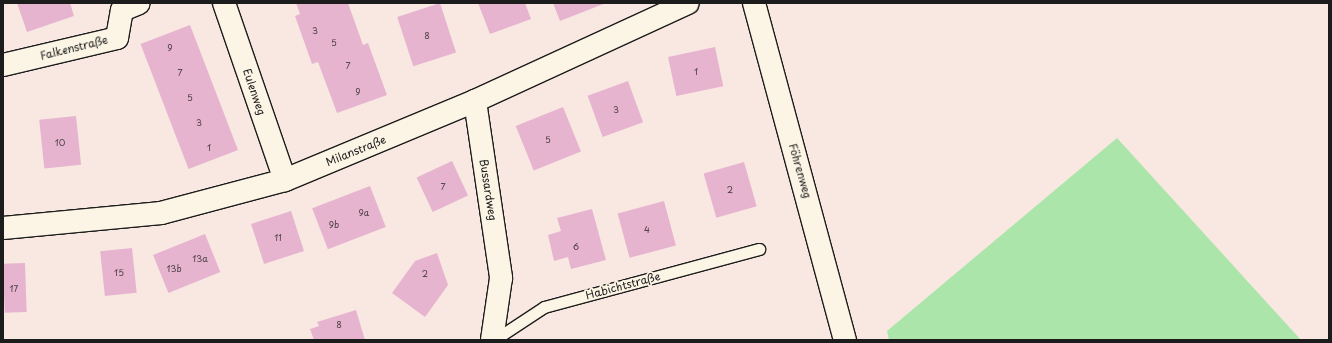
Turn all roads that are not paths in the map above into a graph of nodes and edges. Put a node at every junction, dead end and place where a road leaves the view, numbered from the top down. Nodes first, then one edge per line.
1 (224, 3) edge
2 (688, 3) edge
3 (754, 3) edge
4 (126, 5) edge
5 (3, 65) edge
6 (475, 101) junction
7 (285, 180) junction
8 (3, 228) edge
9 (759, 249) dead end
10 (501, 278) joint
11 (493, 340) edge
12 (845, 340) edge

1 - 7 street, Eulenweg
2 - 6 street, Milanstraße
3 - 12 street, Föhrenweg
4 - 5 street, Falkenstraße
6 - 7 street, Milanstraße
6 - 10 street, Bussardweg
7 - 8 street, Milanstraße
9 - 11 lane, Habichtstraße
10 - 11 street, Habichtstraße

